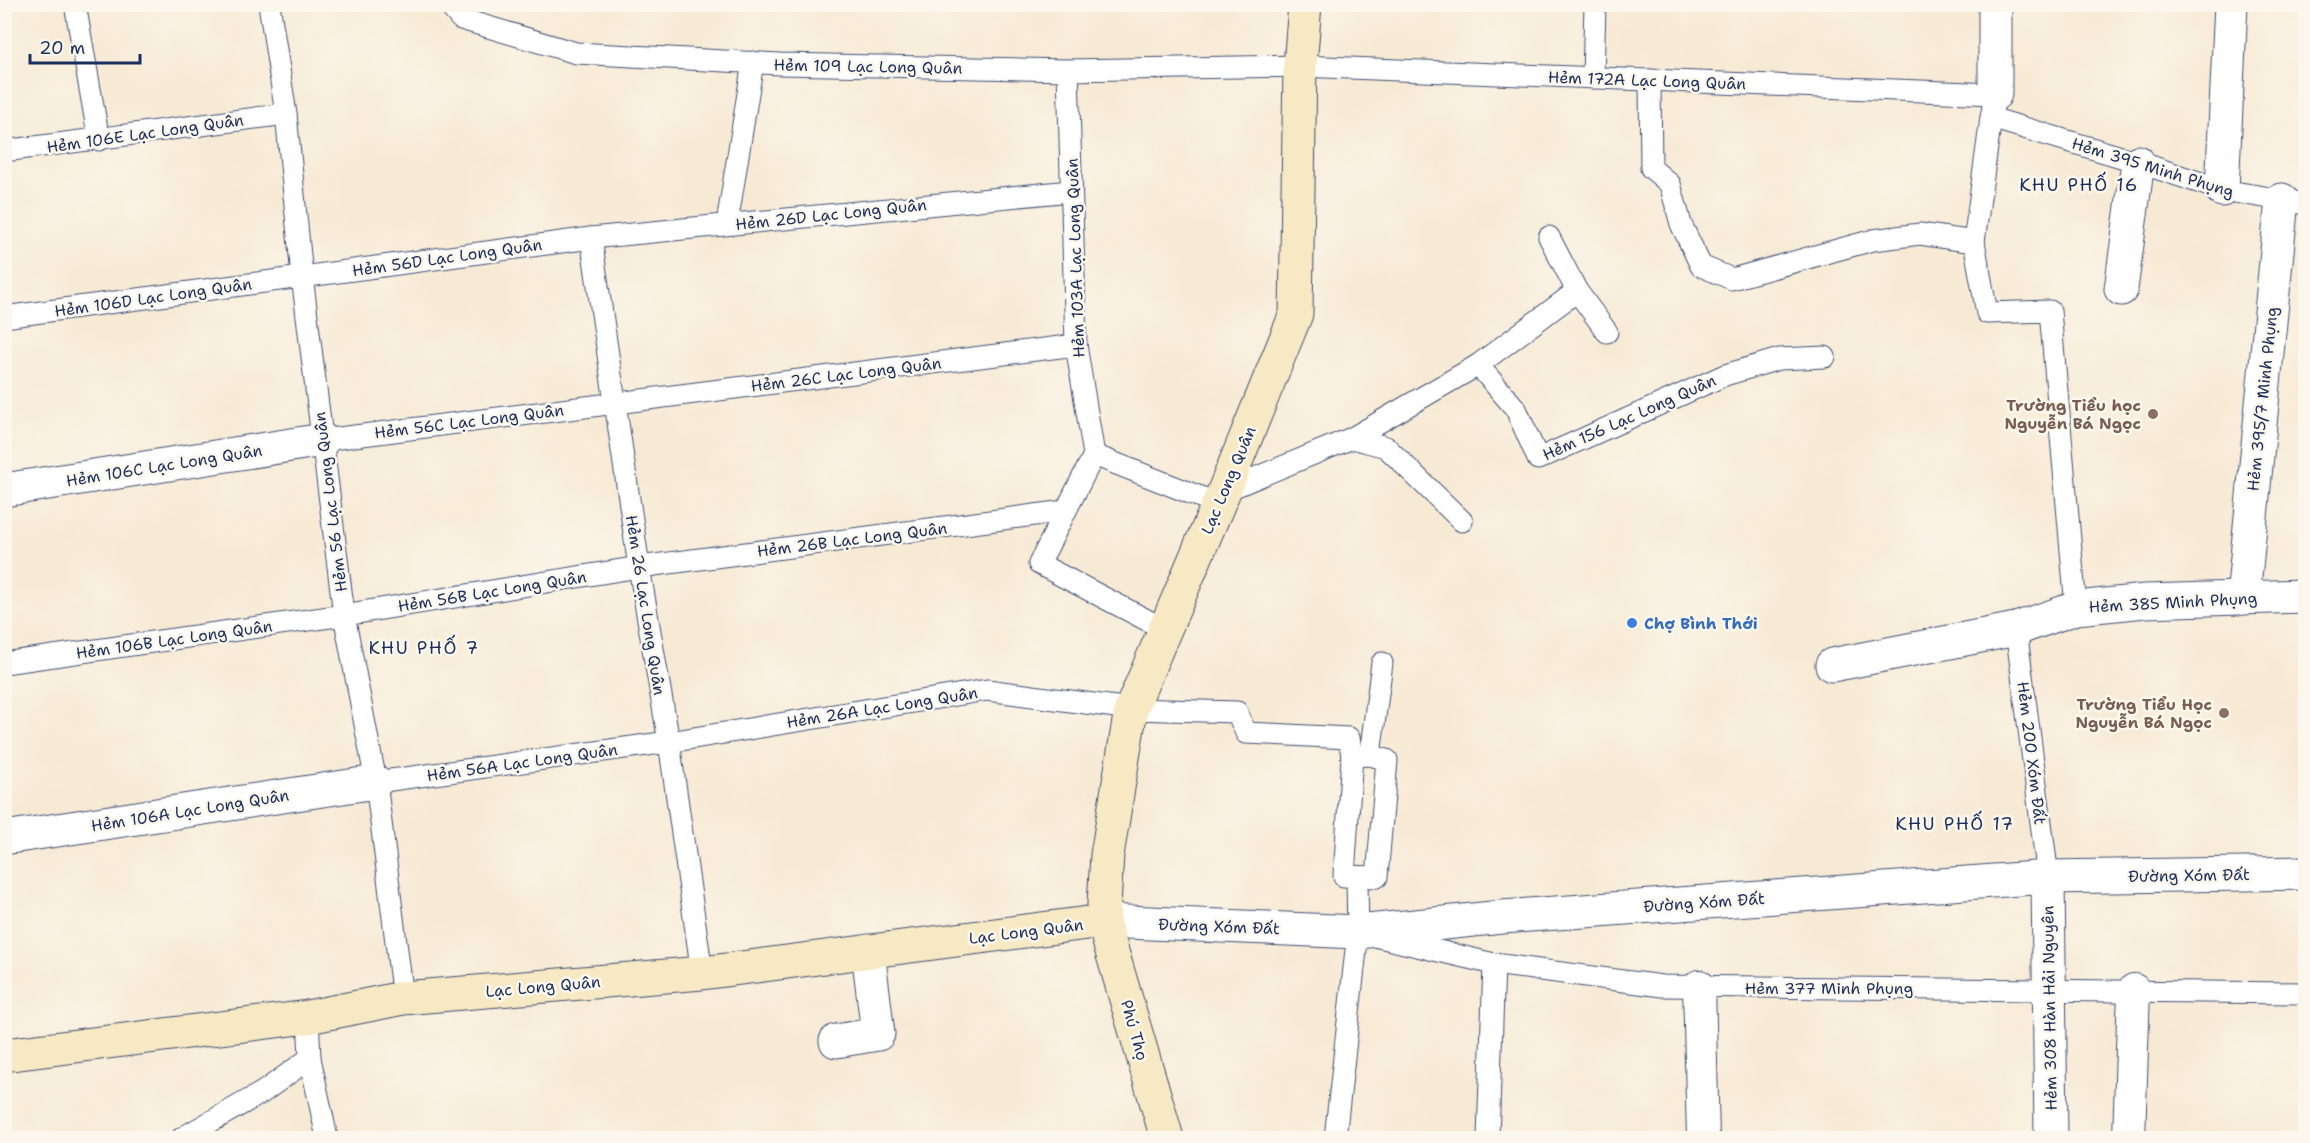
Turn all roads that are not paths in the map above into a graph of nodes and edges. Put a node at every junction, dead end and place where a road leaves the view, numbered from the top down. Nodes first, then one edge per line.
1 (75, 4) edge
2 (269, 4) edge
3 (448, 4) edge
4 (1305, 4) edge
5 (1594, 4) edge
6 (1995, 4) edge
7 (2231, 4) edge
8 (753, 62) junction
9 (1300, 66) junction
10 (1068, 70) junction
11 (1593, 78) junction
12 (1650, 80) junction
13 (1993, 106) junction
14 (286, 114) junction
15 (99, 140) junction
16 (4, 151) edge
17 (2138, 162) junction
18 (2222, 190) junction
19 (1071, 191) junction
20 (2294, 202) edge
21 (727, 224) junction
22 (1549, 237) dead end
23 (591, 238) junction
24 (1974, 242) junction
25 (302, 276) junction
26 (2121, 289) dead end
27 (1577, 291) junction
28 (4, 317) edge
29 (1606, 332) dead end
30 (1076, 345) junction
31 (1825, 357) dead end
32 (1478, 365) junction
33 (616, 403) junction
34 (1352, 438) junction
35 (323, 440) junction
36 (1094, 454) junction
37 (4, 490) edge
38 (1221, 498) junction
39 (1065, 511) junction
40 (1462, 521) dead end
41 (639, 567) junction
42 (2306, 596) edge
43 (2243, 598) junction
44 (2076, 608) junction
45 (344, 615) junction
46 (1166, 630) junction
47 (2016, 630) junction
48 (4, 663) edge
49 (1382, 663) dead end
50 (1832, 665) dead end
51 (1131, 709) junction
52 (669, 742) junction
53 (1361, 755) junction
54 (376, 782) junction
55 (4, 838) edge
56 (2306, 873) edge
57 (2048, 877) junction
58 (1357, 878) junction
59 (1103, 921) junction
60 (1358, 932) junction
61 (868, 951) junction
62 (1494, 964) junction
63 (702, 973) junction
64 (1699, 986) junction
65 (2049, 989) junction
66 (2134, 990) junction
67 (2306, 993) edge
68 (403, 998) junction
69 (308, 1017) junction
70 (836, 1041) dead end
71 (4, 1055) edge
72 (310, 1058) junction
73 (182, 1138) edge
74 (327, 1138) edge
75 (1167, 1138) edge
76 (1335, 1138) edge
77 (1488, 1138) edge
78 (1703, 1138) edge
79 (2051, 1138) edge
80 (2129, 1138) edge

1 - 15 lane
2 - 14 lane, Hẻm 56 Lạc Long Quân
3 - 8 lane, Hẻm 109 Lạc Long Quân
4 - 9 main road, Lạc Long Quân
5 - 11 lane
6 - 13 street
7 - 18 street
8 - 10 lane, Hẻm 109 Lạc Long Quân
8 - 21 lane
9 - 10 lane, Hẻm 109 Lạc Long Quân
9 - 11 lane, Hẻm 172A Lạc Long Quân
9 - 38 main road, Lạc Long Quân
10 - 19 lane, Hẻm 103A Lạc Long Quân
11 - 12 lane, Hẻm 172A Lạc Long Quân
12 - 13 lane, Hẻm 172A Lạc Long Quân
12 - 24 lane
13 - 17 lane, Hẻm 395 Minh Phụng
13 - 24 lane
14 - 15 lane, Hẻm 106E Lạc Long Quân
14 - 25 lane, Hẻm 56 Lạc Long Quân
15 - 16 lane, Hẻm 106E Lạc Long Quân
17 - 18 lane, Hẻm 395 Minh Phụng
17 - 26 street
18 - 20 lane, Hẻm 395 Minh Phụng
19 - 21 lane, Hẻm 26D Lạc Long Quân
19 - 30 lane, Hẻm 103A Lạc Long Quân
20 - 43 street, Hẻm 395/7 Minh Phụng
21 - 23 lane, Hẻm 26D Lạc Long Quân
22 - 27 lane
23 - 25 lane, Hẻm 56D Lạc Long Quân
23 - 33 lane, Hẻm 26 Lạc Long Quân
24 - 44 lane
25 - 28 lane, Hẻm 106D Lạc Long Quân
25 - 35 lane, Hẻm 56 Lạc Long Quân
27 - 29 lane
27 - 32 lane
30 - 33 lane, Hẻm 26C Lạc Long Quân
30 - 36 lane, Hẻm 103A Lạc Long Quân
31 - 32 lane, Hẻm 156 Lạc Long Quân
32 - 34 lane
33 - 35 lane, Hẻm 56C Lạc Long Quân
33 - 41 lane, Hẻm 26 Lạc Long Quân
34 - 38 lane
34 - 40 lane
35 - 37 street, Hẻm 106C Lạc Long Quân
35 - 45 lane, Hẻm 56 Lạc Long Quân
36 - 38 lane
36 - 39 lane
38 - 46 main road, Lạc Long Quân
39 - 41 lane, Hẻm 26B Lạc Long Quân
39 - 46 lane
41 - 45 lane, Hẻm 56B Lạc Long Quân
41 - 52 lane, Hẻm 26 Lạc Long Quân
42 - 43 street, Hẻm 385 Minh Phụng
43 - 44 street, Hẻm 385 Minh Phụng
44 - 47 street, Hẻm 385 Minh Phụng
45 - 48 lane, Hẻm 106B Lạc Long Quân
45 - 54 lane, Hẻm 56 Lạc Long Quân
46 - 51 main road, Lạc Long Quân
47 - 50 street, Hẻm 385 Minh Phụng
47 - 57 lane, Hẻm 200 Xóm Đất
49 - 53 lane
51 - 52 lane, Hẻm 26A Lạc Long Quân
51 - 53 lane, Hẻm 26A Lạc Long Quân
51 - 59 main road, Lạc Long Quân
52 - 54 lane, Hẻm 56A Lạc Long Quân
52 - 63 lane, Hẻm 26 Lạc Long Quân
53 - 58 lane
53 - 58 lane
54 - 55 street, Hẻm 106A Lạc Long Quân
54 - 68 lane, Hẻm 56 Lạc Long Quân
56 - 57 street, Đường Xóm Đất
57 - 60 street, Đường Xóm Đất
57 - 65 street, Hẻm 308 Hàn Hải Nguyên
58 - 60 lane
59 - 60 street, Đường Xóm Đất
59 - 61 main road, Lạc Long Quân
59 - 75 main road, Phú Thọ
60 - 62 lane, Hẻm 377 Minh Phụng
60 - 76 lane
61 - 63 main road, Lạc Long Quân
61 - 70 street
62 - 64 lane, Hẻm 377 Minh Phụng
62 - 77 lane
63 - 68 main road, Lạc Long Quân
64 - 65 lane, Hẻm 377 Minh Phụng
64 - 78 street
65 - 66 lane, Hẻm 377 Minh Phụng
65 - 79 street, Hẻm 308 Hàn Hải Nguyên
66 - 67 lane, Hẻm 377 Minh Phụng
66 - 80 street
68 - 69 main road, Lạc Long Quân
69 - 71 main road, Lạc Long Quân
69 - 72 lane
72 - 73 lane
72 - 74 lane

